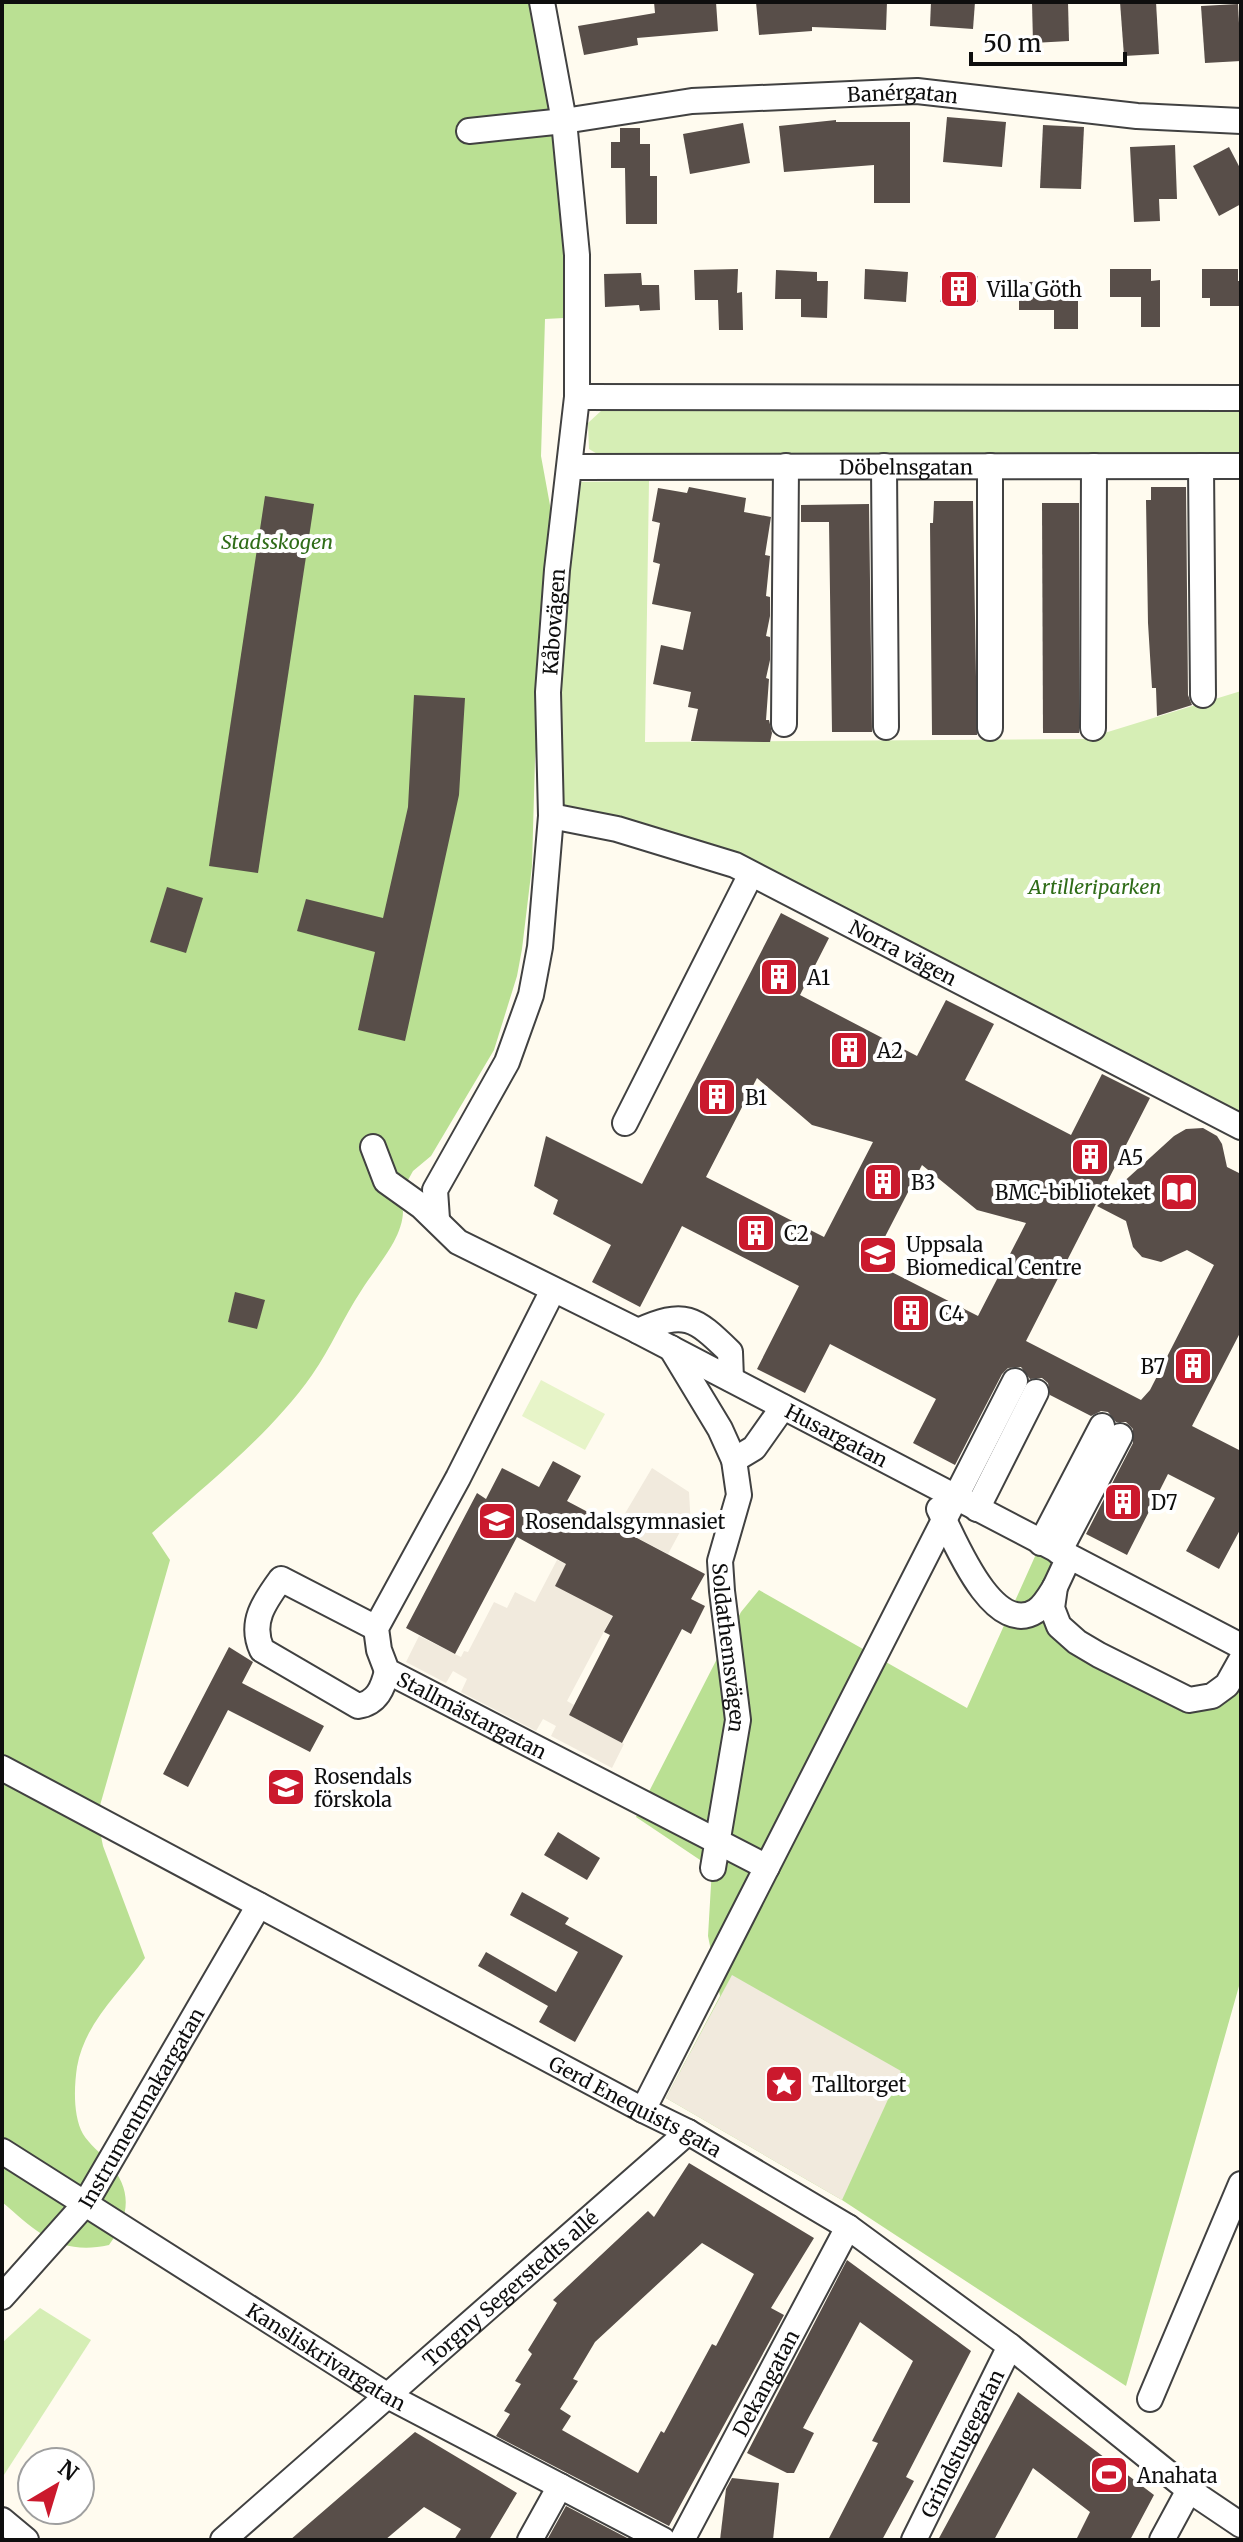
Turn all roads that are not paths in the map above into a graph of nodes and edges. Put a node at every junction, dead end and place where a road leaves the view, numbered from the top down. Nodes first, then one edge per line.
1 (542, 2) edge
2 (564, 121) junction
3 (1241, 121) edge
4 (469, 131) dead end
5 (577, 397) junction
6 (1241, 398) edge
7 (786, 466) junction
8 (884, 466) junction
9 (990, 466) junction
10 (1094, 466) junction
11 (1201, 466) junction
12 (1241, 466) edge
13 (570, 467) junction
14 (1203, 695) dead end
15 (784, 724) dead end
16 (886, 727) dead end
17 (990, 728) dead end
18 (1093, 728) dead end
19 (551, 816) junction
20 (751, 874) junction
21 (625, 1123) dead end
22 (1241, 1127) edge
23 (373, 1147) dead end
24 (437, 1219) junction
25 (553, 1290) junction
26 (638, 1331) junction
27 (671, 1348) junction
28 (731, 1379) junction
29 (783, 1407) junction
30 (1111, 1431) dead end
31 (734, 1460) junction
32 (949, 1508) junction
33 (977, 1509) junction
34 (1056, 1551) junction
35 (1055, 1587) junction
36 (376, 1628) junction
37 (1241, 1646) edge
38 (1241, 1660) edge
39 (387, 1671) junction
40 (2, 1768) edge
41 (717, 1841) junction
42 (767, 1867) junction
43 (713, 1868) dead end
44 (259, 1905) junction
45 (643, 2110) junction
46 (688, 2132) junction
47 (2, 2151) edge
48 (1241, 2184) edge
49 (85, 2204) junction
50 (848, 2227) junction
51 (2, 2297) edge
52 (1010, 2346) junction
53 (388, 2396) junction
54 (1150, 2399) dead end
55 (560, 2486) junction
56 (1189, 2490) junction
57 (2, 2520) edge
58 (1236, 2524) edge
59 (26, 2540) edge
60 (223, 2540) edge
61 (530, 2540) edge
62 (663, 2540) edge
63 (682, 2540) edge
64 (914, 2540) edge
65 (1162, 2540) edge

1 - 2 street, Kåbovägen
2 - 3 street, Banérgatan
2 - 4 street, Banérgatan
2 - 5 street, Kåbovägen
5 - 6 street
5 - 13 street, Kåbovägen
7 - 8 street, Döbelnsgatan
7 - 13 street, Döbelnsgatan
7 - 15 street
8 - 9 street, Döbelnsgatan
8 - 16 street
9 - 10 street, Döbelnsgatan
9 - 17 street
10 - 11 street, Döbelnsgatan
10 - 18 street
11 - 12 street, Döbelnsgatan
11 - 14 street
13 - 19 street, Kåbovägen
19 - 20 street, Norra vägen
19 - 24 street, Kåbovägen
20 - 21 street
20 - 22 street, Norra vägen
23 - 24 street, Husargatan
24 - 25 street, Husargatan
25 - 26 street, Husargatan
25 - 36 street
26 - 27 street, Husargatan
26 - 28 street
27 - 28 street, Husargatan
27 - 31 street, Soldathemsvägen
28 - 29 street, Husargatan
29 - 31 street
29 - 32 street, Husargatan
30 - 34 street
31 - 41 street, Soldathemsvägen
32 - 33 street, Husargatan
32 - 33 street
32 - 35 street
32 - 42 street
33 - 34 street, Husargatan
34 - 35 street
34 - 37 street, Husargatan
35 - 38 street
36 - 39 street, Stallmästargatan
36 - 39 street
39 - 41 street, Stallmästargatan
40 - 44 street, Gerd Enequists gata
41 - 42 street, Stallmästargatan
41 - 43 street, Soldathemsvägen
42 - 45 street
44 - 45 street, Gerd Enequists gata
44 - 49 street, Instrumentmakargatan
45 - 46 street, Gerd Enequists gata
46 - 50 street, Gerd Enequists gata
46 - 53 street, Torgny Segerstedts allé
47 - 49 street, Kansliskrivargatan
48 - 54 street
49 - 51 street, Instrumentmakargatan
49 - 53 street, Kansliskrivargatan
50 - 52 street, Gerd Enequists gata
50 - 63 street, Dekangatan
52 - 56 street, Gerd Enequists gata
52 - 64 street, Grindstugegatan
53 - 55 street, Kansliskrivargatan
53 - 60 street, Torgny Segerstedts allé
55 - 61 street
55 - 62 street, Kansliskrivargatan
56 - 58 street, Gerd Enequists gata
56 - 65 street
57 - 59 street

